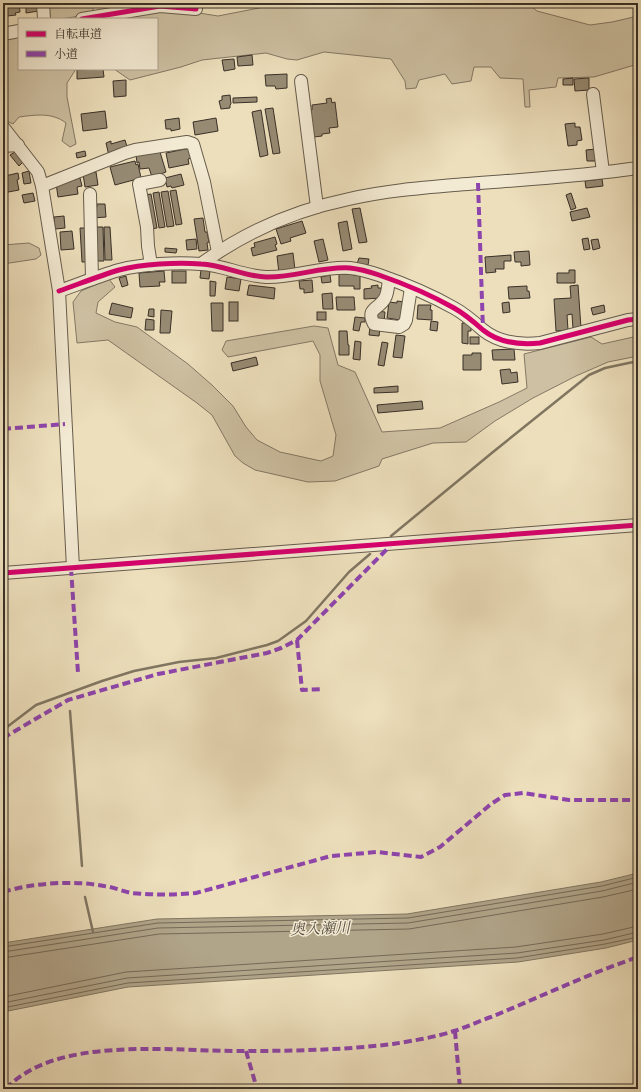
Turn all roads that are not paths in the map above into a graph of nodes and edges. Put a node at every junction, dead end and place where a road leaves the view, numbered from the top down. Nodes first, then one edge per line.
1 (43, 3) edge
2 (140, 6) edge
3 (196, 6) edge
4 (117, 8) edge
5 (44, 18) edge
6 (85, 18) edge
7 (18, 30) edge
8 (3, 34) edge
9 (301, 81) dead end
10 (593, 94) dead end
11 (3, 127) edge
12 (18, 145) junction
13 (3, 146) edge
14 (638, 168) edge
15 (603, 172) junction
16 (160, 180) dead end
17 (42, 186) junction
18 (90, 194) dead end
19 (317, 207) junction
20 (218, 252) junction
21 (201, 264) junction
22 (151, 265) junction
23 (92, 279) junction
24 (388, 279) junction
25 (411, 288) junction
26 (59, 291) junction
27 (638, 319) edge
28 (638, 525) edge
29 (72, 568) junction
30 (3, 573) edge

1 - 5 street
2 - 3 street
2 - 4 street
4 - 6 street
7 - 8 street
9 - 19 street
10 - 15 street
11 - 12 street
12 - 13 street
12 - 17 street
14 - 15 street
15 - 19 street
16 - 22 street
17 - 20 street
17 - 26 street
18 - 23 street
19 - 20 street
20 - 21 street
21 - 22 street
21 - 24 street
22 - 23 street
23 - 26 street
24 - 25 street
24 - 25 street
25 - 27 street
26 - 29 street
28 - 29 street
29 - 30 street

